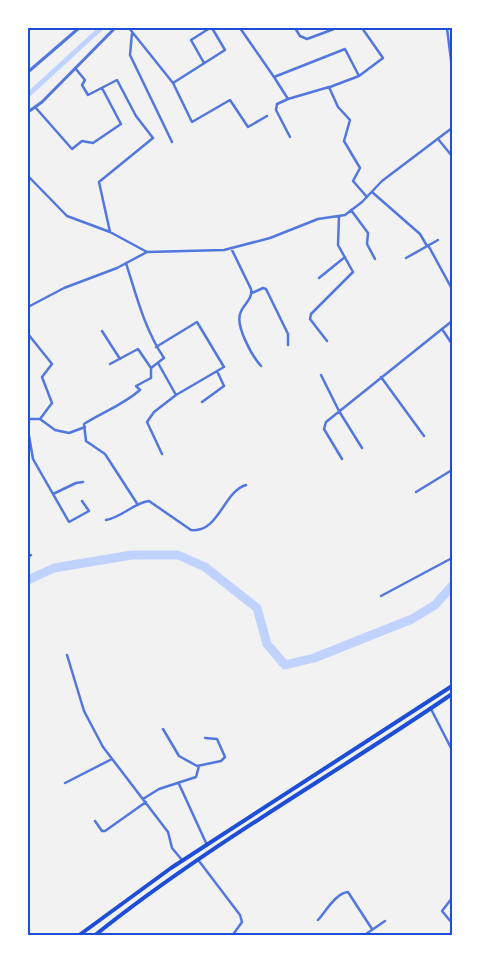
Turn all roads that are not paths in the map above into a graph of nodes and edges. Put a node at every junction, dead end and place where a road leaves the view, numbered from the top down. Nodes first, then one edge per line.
1 (77, 28) edge
2 (115, 28) edge
3 (129, 28) edge
4 (211, 28) edge
5 (240, 28) edge
6 (295, 28) edge
7 (362, 28) edge
8 (447, 28) edge
9 (334, 29) dead end
10 (133, 32) junction
11 (204, 63) junction
12 (75, 68) junction
13 (452, 68) edge
14 (28, 72) edge
15 (359, 76) junction
16 (274, 77) junction
17 (174, 83) junction
18 (329, 87) junction
19 (102, 88) junction
20 (288, 99) junction
21 (35, 107) junction
22 (28, 112) edge
23 (266, 116) dead end
24 (452, 128) edge
25 (290, 137) dead end
26 (438, 139) junction
27 (172, 142) dead end
28 (451, 154) edge
29 (28, 176) edge
30 (372, 192) junction
31 (367, 197) junction
32 (351, 210) junction
33 (339, 216) junction
34 (110, 232) junction
35 (438, 240) dead end
36 (428, 246) junction
37 (231, 248) junction
38 (147, 252) junction
39 (345, 257) junction
40 (375, 258) dead end
41 (406, 258) dead end
42 (126, 263) junction
43 (319, 278) dead end
44 (452, 289) edge
45 (252, 292) junction
46 (28, 307) edge
47 (452, 321) edge
48 (442, 329) junction
49 (102, 331) dead end
50 (28, 334) edge
51 (328, 342) dead end
52 (452, 344) edge
53 (288, 345) dead end
54 (156, 347) junction
55 (120, 359) junction
56 (158, 363) junction
57 (110, 364) dead end
58 (261, 366) dead end
59 (151, 368) junction
60 (217, 371) junction
61 (321, 375) dead end
62 (381, 377) junction
63 (176, 395) junction
64 (202, 402) dead end
65 (339, 411) junction
66 (28, 419) edge
67 (40, 419) junction
68 (85, 427) junction
69 (28, 430) edge
70 (424, 436) dead end
71 (362, 448) dead end
72 (162, 454) dead end
73 (342, 459) dead end
74 (452, 470) edge
75 (83, 482) dead end
76 (246, 485) dead end
77 (416, 492) dead end
78 (53, 494) junction
79 (82, 501) dead end
80 (138, 505) junction
81 (106, 520) dead end
82 (31, 555) dead end
83 (28, 557) edge
84 (452, 558) edge
85 (381, 596) dead end
86 (67, 655) dead end
87 (452, 686) edge
88 (452, 694) edge
89 (431, 709) junction
90 (164, 728) dead end
91 (205, 738) dead end
92 (452, 750) edge
93 (112, 760) junction
94 (199, 766) junction
95 (65, 783) dead end
96 (179, 784) junction
97 (144, 801) junction
98 (95, 821) dead end
99 (207, 845) junction
100 (182, 861) junction
101 (199, 861) junction
102 (452, 898) edge
103 (318, 920) dead end
104 (385, 921) dead end
105 (452, 923) edge
106 (372, 929) junction
107 (78, 936) edge
108 (94, 936) edge
109 (232, 936) edge
110 (325, 936) edge
111 (329, 936) edge
112 (362, 936) edge

1 - 14 street
2 - 12 street
3 - 10 street
4 - 11 street
4 - 11 street
5 - 16 street
6 - 9 street
7 - 15 street
8 - 13 street
10 - 17 street
10 - 27 street
11 - 17 street
12 - 19 street
12 - 21 street
15 - 16 street
15 - 18 street
16 - 20 street
17 - 23 street
18 - 20 street
18 - 31 street
19 - 21 street
19 - 34 street
20 - 25 street
21 - 22 street
24 - 26 street
26 - 28 street
26 - 30 street
29 - 34 street
30 - 31 street
30 - 36 street
31 - 32 street
32 - 33 street
32 - 40 street
33 - 37 street
33 - 39 street
34 - 38 street
35 - 36 street
36 - 41 street
36 - 44 street
37 - 38 street
37 - 45 street
38 - 42 street
39 - 43 street
39 - 51 street
42 - 46 street
42 - 54 street
45 - 53 street
45 - 58 street
47 - 48 street
48 - 52 street
48 - 62 street
49 - 55 street
50 - 67 street
54 - 56 street
54 - 60 street
55 - 57 street
55 - 59 street
56 - 59 street
56 - 63 street
59 - 68 street
60 - 63 street
60 - 64 street
61 - 65 street
62 - 65 street
62 - 70 street
63 - 72 street
65 - 71 street
65 - 73 street
66 - 67 street
67 - 68 street
68 - 80 street
69 - 78 street
74 - 77 street
75 - 78 street
76 - 80 street
78 - 79 street
80 - 81 street
82 - 83 street
84 - 85 street
86 - 93 street
87 - 99 highway
88 - 89 highway
89 - 92 street
89 - 101 highway
90 - 94 street
91 - 94 street
93 - 95 street
93 - 97 street
94 - 96 street
96 - 97 street
96 - 99 street
97 - 98 street
97 - 100 street
99 - 100 highway
100 - 107 highway
101 - 108 highway
101 - 109 street
102 - 105 street
103 - 106 street
104 - 106 street
106 - 112 street
110 - 111 street

